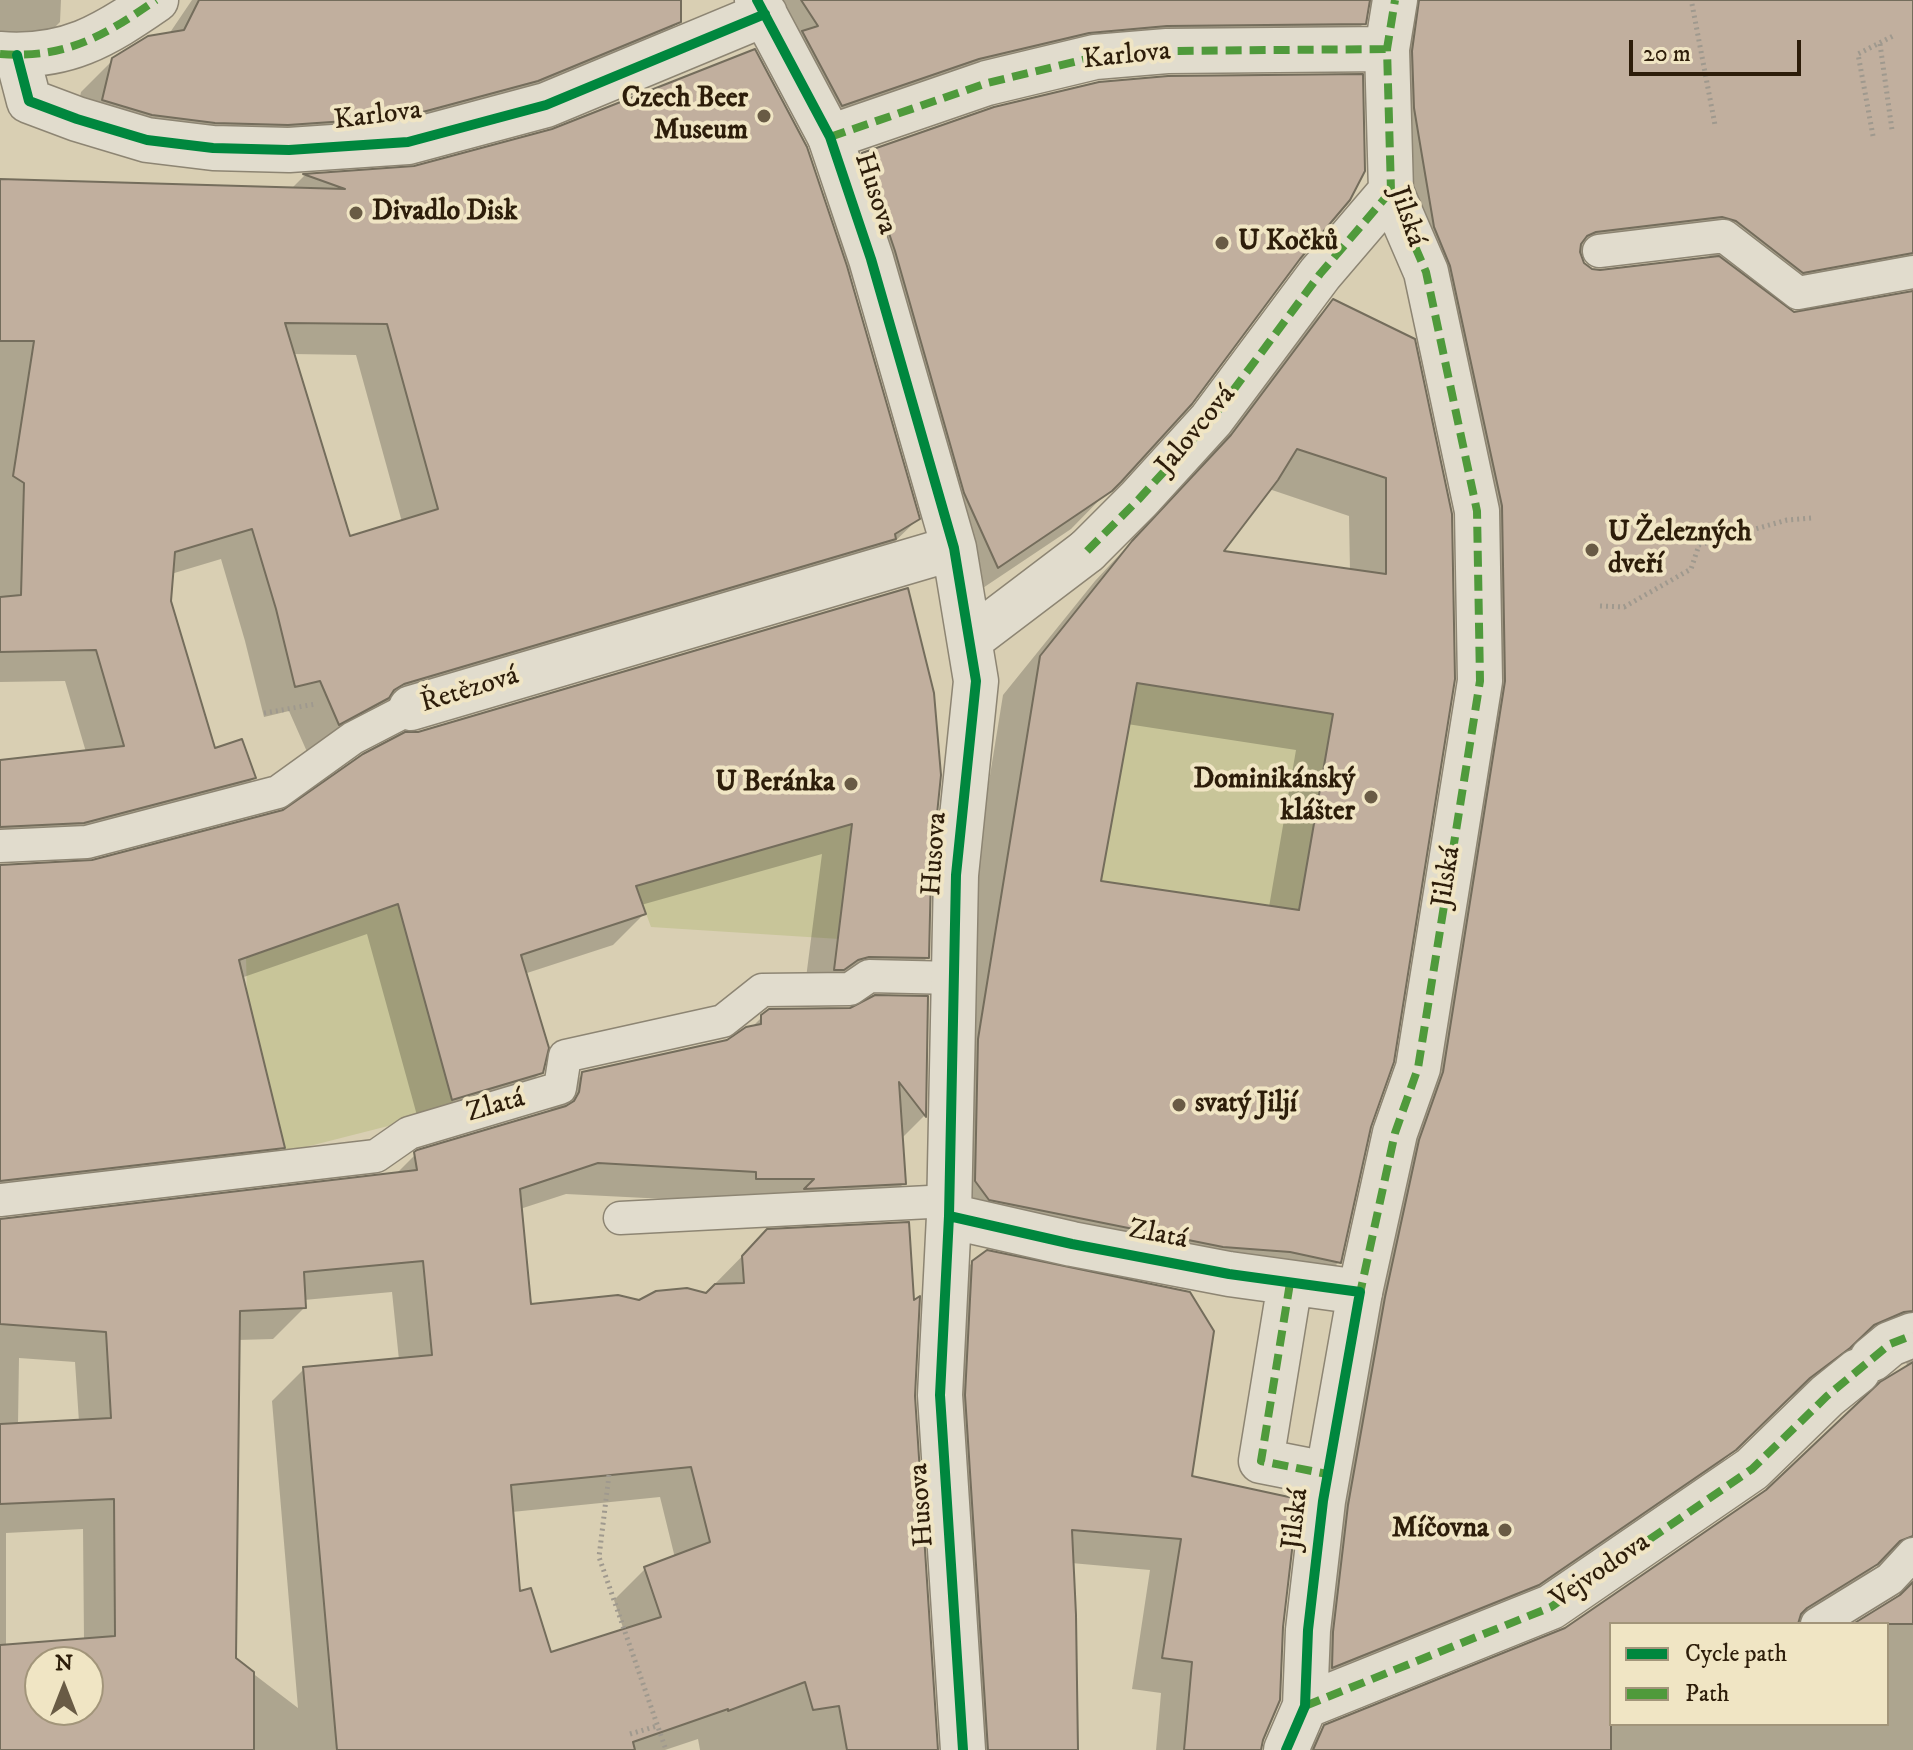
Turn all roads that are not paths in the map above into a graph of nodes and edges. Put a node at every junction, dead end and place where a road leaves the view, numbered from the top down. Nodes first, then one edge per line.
1 (156, 0) edge
2 (1395, 0) edge
3 (761, 7) edge
4 (1387, 49) junction
5 (9, 55) edge
6 (830, 137) junction
7 (1391, 191) junction
8 (1599, 251) dead end
9 (1913, 272) edge
10 (954, 548) junction
11 (971, 639) junction
12 (411, 708) joint
13 (0, 846) edge
14 (955, 978) junction
15 (0, 1200) edge
16 (949, 1208) junction
17 (620, 1218) dead end
18 (1290, 1283) junction
19 (1360, 1292) junction
20 (1913, 1335) edge
21 (1327, 1474) junction
22 (1913, 1554) edge
23 (1820, 1622) edge
24 (1305, 1706) junction
25 (963, 1750) edge
26 (1286, 1750) edge

1 - 5 street
2 - 4 street
3 - 5 street, Karlova
3 - 6 street, Husova
4 - 6 street, Karlova
4 - 7 street, Jilská
6 - 10 street, Husova
7 - 11 street, Jalovcová
7 - 19 street, Jilská
8 - 9 lane
10 - 11 street, Husova
10 - 12 street, Řetězová
11 - 14 street, Husova
12 - 13 lane, Řetězová
14 - 15 lane, Zlatá
14 - 16 street, Husova
16 - 17 lane
16 - 18 street, Zlatá
16 - 25 street, Husova
18 - 19 street, Zlatá
18 - 21 street
19 - 21 street, Jilská
20 - 24 street, Vejvodova
21 - 24 street, Jilská
22 - 23 lane
24 - 26 street, Jilská

